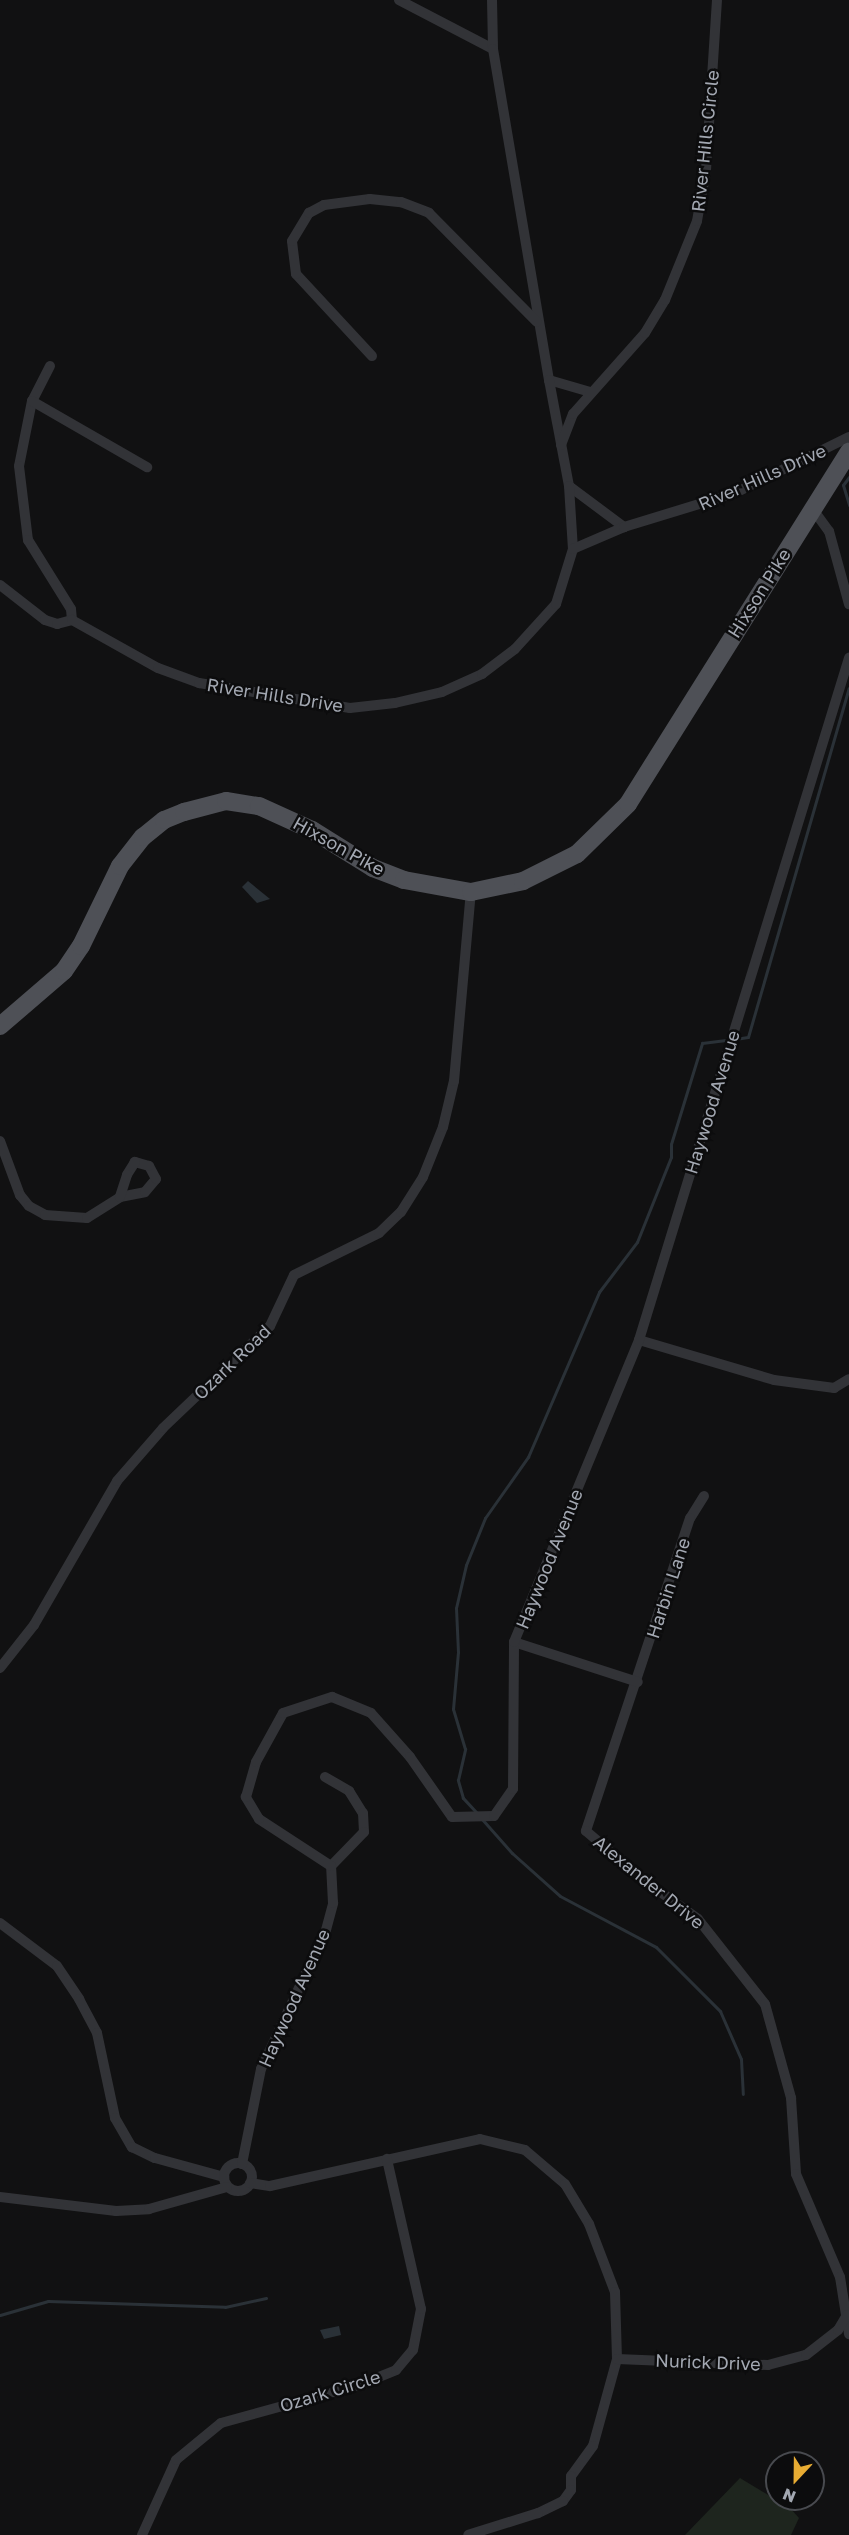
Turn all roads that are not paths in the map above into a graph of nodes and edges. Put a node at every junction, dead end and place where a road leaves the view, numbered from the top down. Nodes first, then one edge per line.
1 (399, 0) edge
2 (492, 0) edge
3 (717, 0) edge
4 (493, 49) junction
5 (537, 322) junction
6 (372, 356) dead end
7 (50, 366) dead end
8 (549, 380) junction
9 (590, 392) junction
10 (32, 401) junction
11 (849, 437) edge
12 (561, 445) junction
13 (849, 452) edge
14 (147, 467) dead end
15 (568, 486) junction
16 (812, 508) junction
17 (624, 527) junction
18 (573, 549) junction
19 (0, 585) edge
20 (849, 604) edge
21 (72, 620) junction
22 (849, 658) edge
23 (471, 892) junction
24 (0, 1026) edge
25 (0, 1141) edge
26 (120, 1197) dead end
27 (639, 1340) junction
28 (849, 1379) edge
29 (704, 1496) dead end
30 (514, 1642) junction
31 (0, 1668) edge
32 (638, 1682) junction
33 (325, 1778) dead end
34 (331, 1866) junction
35 (0, 1923) edge
36 (387, 2159) junction
37 (242, 2164) junction
38 (226, 2182) junction
39 (250, 2183) junction
40 (0, 2197) edge
41 (848, 2313) edge
42 (849, 2334) edge
43 (617, 2359) junction
44 (142, 2535) edge
45 (468, 2535) edge

1 - 4 street
2 - 4 street
3 - 9 street, River Hills Circle
4 - 5 street
5 - 6 street
5 - 8 street
7 - 10 street
8 - 9 street
8 - 12 street
9 - 12 street, River Hills Circle
10 - 14 street
10 - 21 street
11 - 17 street, River Hills Drive
12 - 15 street
13 - 16 main road, Hixson Pike
15 - 17 street
15 - 18 street
16 - 20 street
16 - 23 main road, Hixson Pike
17 - 18 street, River Hills Drive
18 - 21 street, River Hills Drive
19 - 21 street
22 - 27 street, Haywood Avenue
23 - 24 main road, Hixson Pike
23 - 31 street, Ozark Road
25 - 26 street
27 - 28 street
27 - 30 street, Haywood Avenue
29 - 32 street, Harbin Lane
30 - 32 street
30 - 34 street, Haywood Avenue
32 - 41 street, Alexander Drive
33 - 34 street
34 - 37 street, Haywood Avenue
35 - 38 street
36 - 39 street
36 - 43 street
36 - 44 street, Ozark Circle
37 - 38 street
37 - 39 street
38 - 39 street
38 - 40 street
41 - 42 street, Alexander Drive
41 - 43 street, Nurick Drive
43 - 45 street

